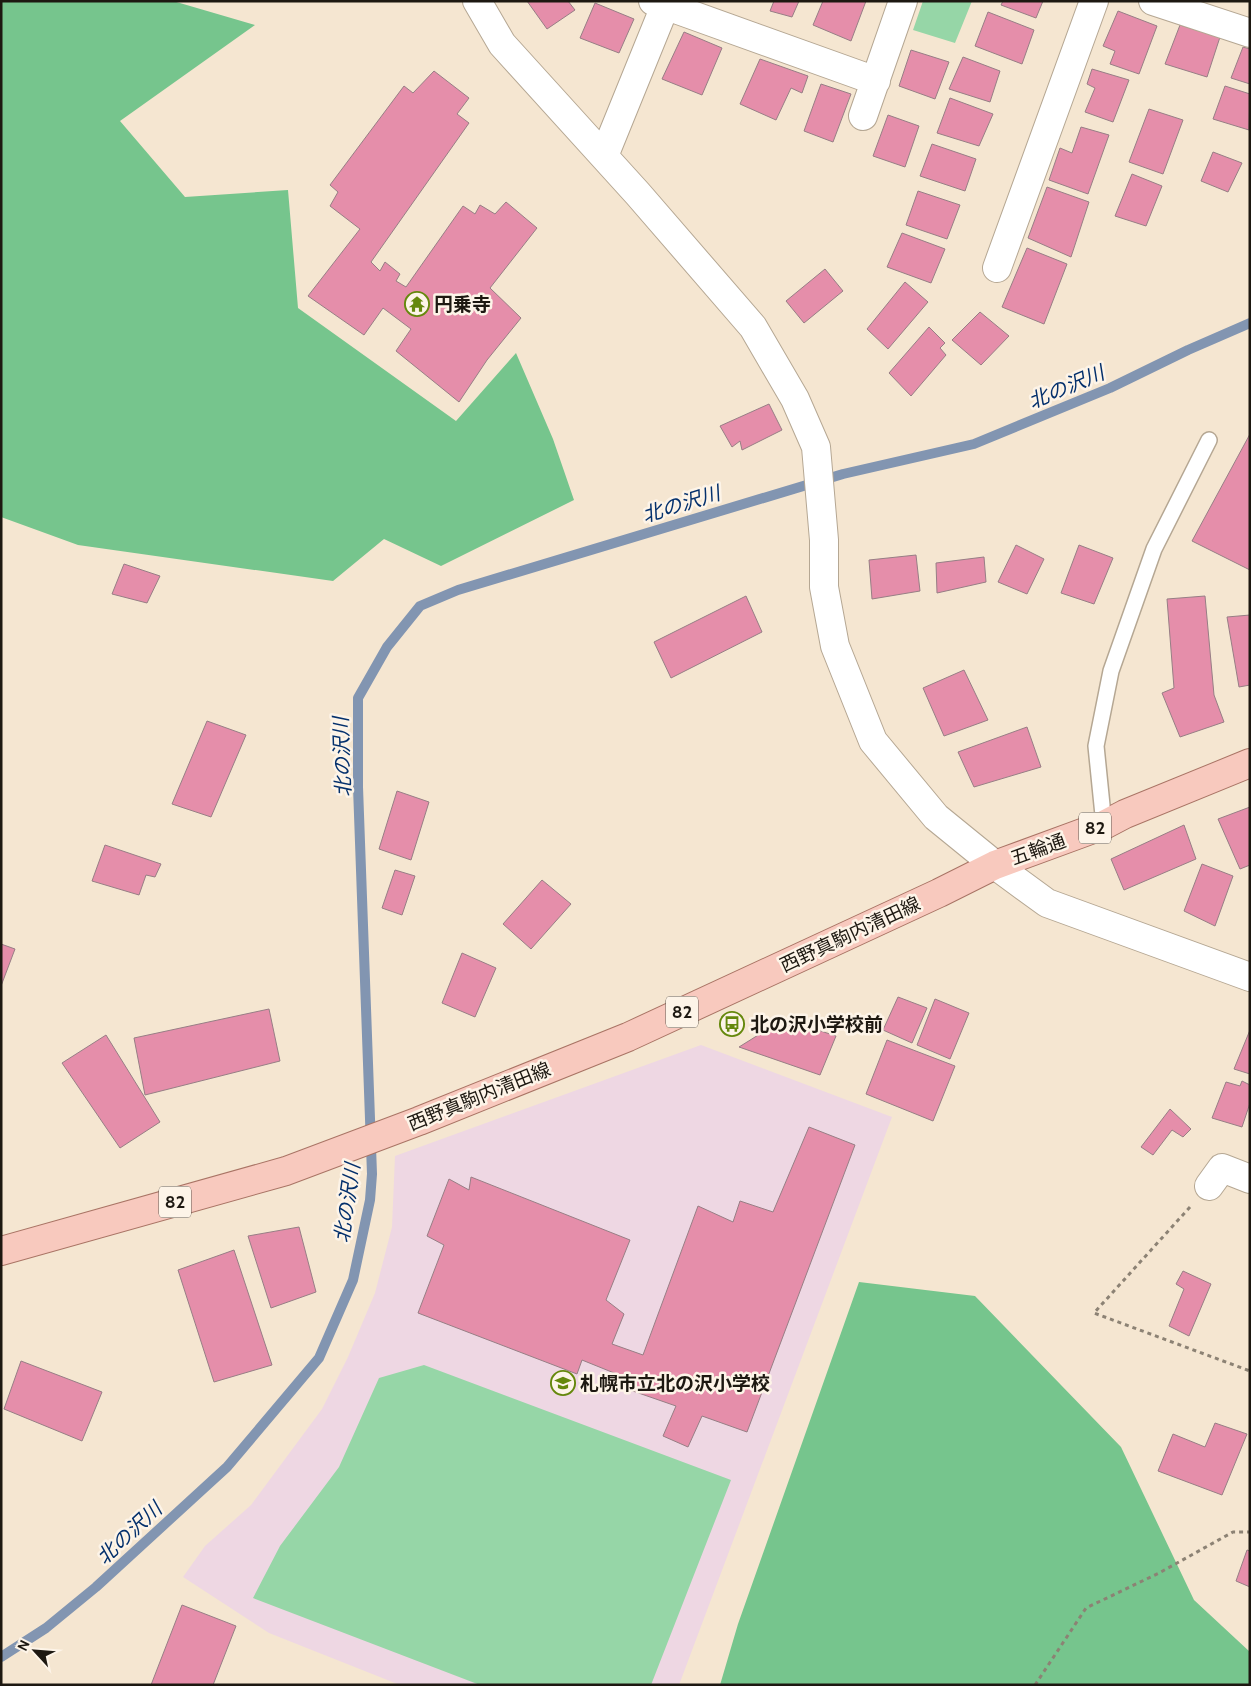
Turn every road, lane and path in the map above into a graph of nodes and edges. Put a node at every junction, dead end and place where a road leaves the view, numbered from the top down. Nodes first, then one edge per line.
1 (477, 1) edge
2 (903, 1) edge
3 (1094, 1) edge
4 (1154, 1) edge
5 (659, 4) edge
6 (1250, 33) edge
7 (876, 81) junction
8 (863, 116) dead end
9 (604, 156) junction
10 (997, 268) dead end
11 (1209, 440) dead end
12 (1250, 763) edge
13 (1104, 825) junction
14 (995, 865) junction
15 (940, 893) joint
16 (1250, 977) edge
17 (1250, 1179) edge
18 (1209, 1186) joint
19 (1, 1251) edge
20 (1250, 1371) edge
21 (1250, 1532) edge
22 (1035, 1685) edge

1 - 9 street
2 - 7 street
3 - 10 street
4 - 6 street
5 - 7 street
5 - 9 street
7 - 8 street
9 - 14 street
11 - 13 lane
12 - 13 main road, 五輪通 / 82
13 - 14 main road, 五輪通 / 82
14 - 15 main road, 五輪通 / 82
14 - 16 street
15 - 19 main road, 西野真駒内清田線 / 82
17 - 18 street
18 - 20 path
21 - 22 path

